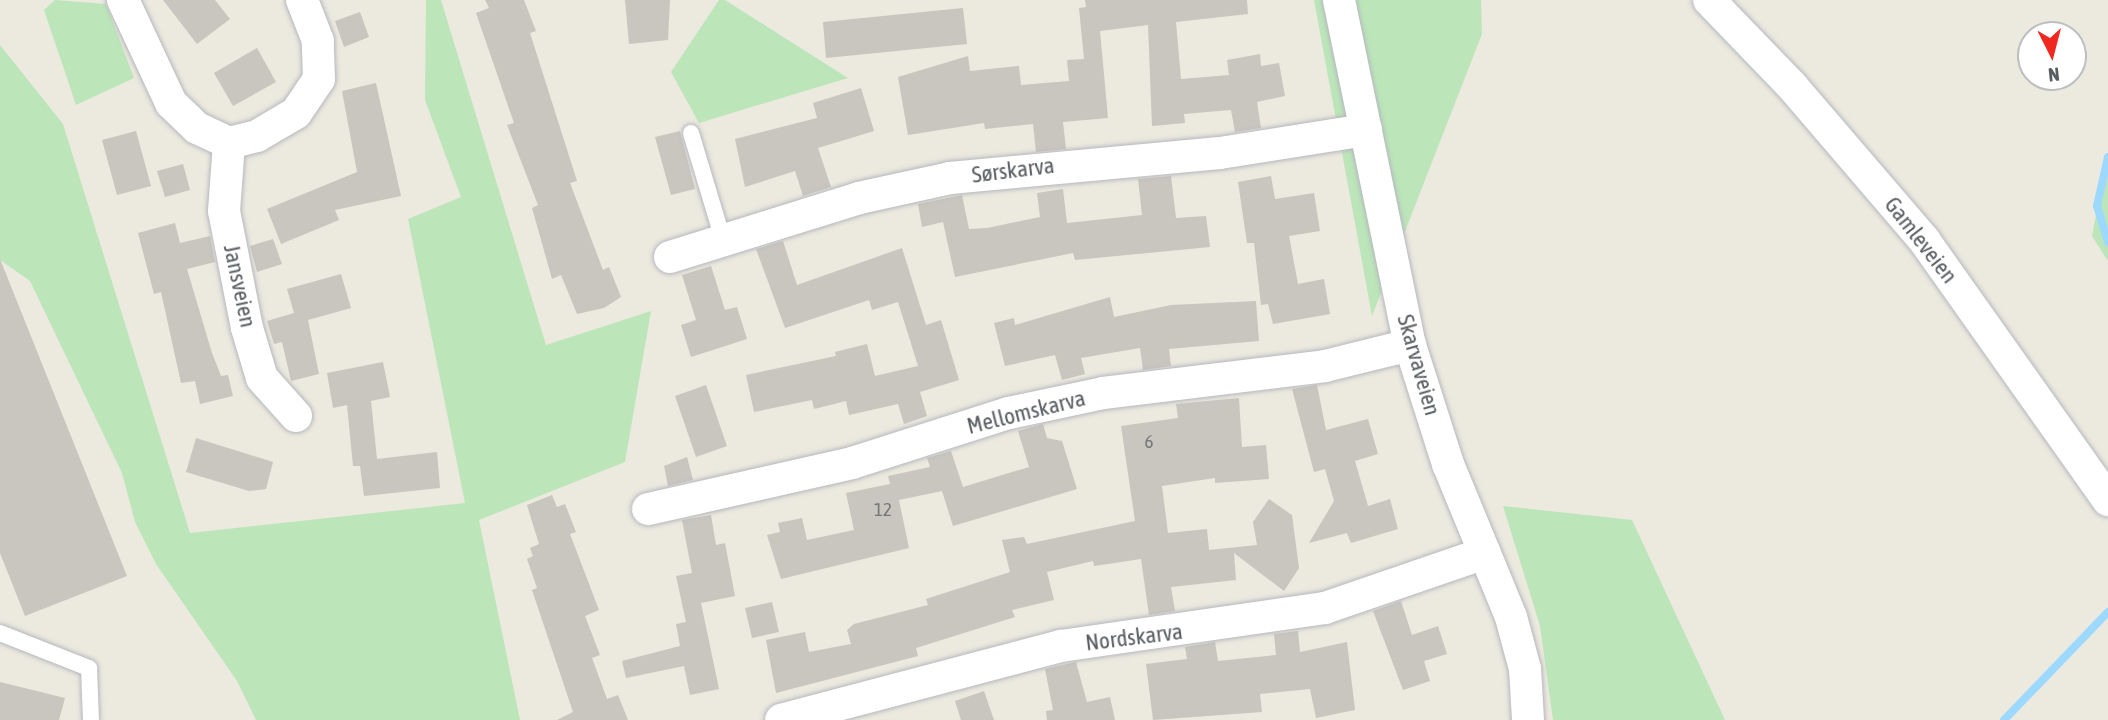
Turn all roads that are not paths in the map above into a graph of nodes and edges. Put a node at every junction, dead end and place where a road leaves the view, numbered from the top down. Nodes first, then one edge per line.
1 (123, 0) edge
2 (302, 0) edge
3 (1339, 0) edge
4 (1709, 0) edge
5 (1366, 130) junction
6 (691, 132) dead end
7 (229, 143) junction
8 (723, 240) junction
9 (670, 257) dead end
10 (1410, 345) junction
11 (296, 416) dead end
12 (2108, 500) edge
13 (648, 509) dead end
14 (1485, 553) junction
15 (0, 633) edge
16 (91, 720) edge
17 (780, 720) edge
18 (1528, 720) edge

1 - 7 street
2 - 7 street
3 - 5 street, Skarvaveien
4 - 12 street, Gamleveien
5 - 8 street, Sørskarva
5 - 10 street, Skarvaveien
6 - 8 lane
7 - 11 street, Jansveien
8 - 9 street, Sørskarva
10 - 13 street, Mellomskarva
10 - 14 street, Skarvaveien
14 - 17 street, Nordskarva
14 - 18 street, Skarvaveien
15 - 16 lane

